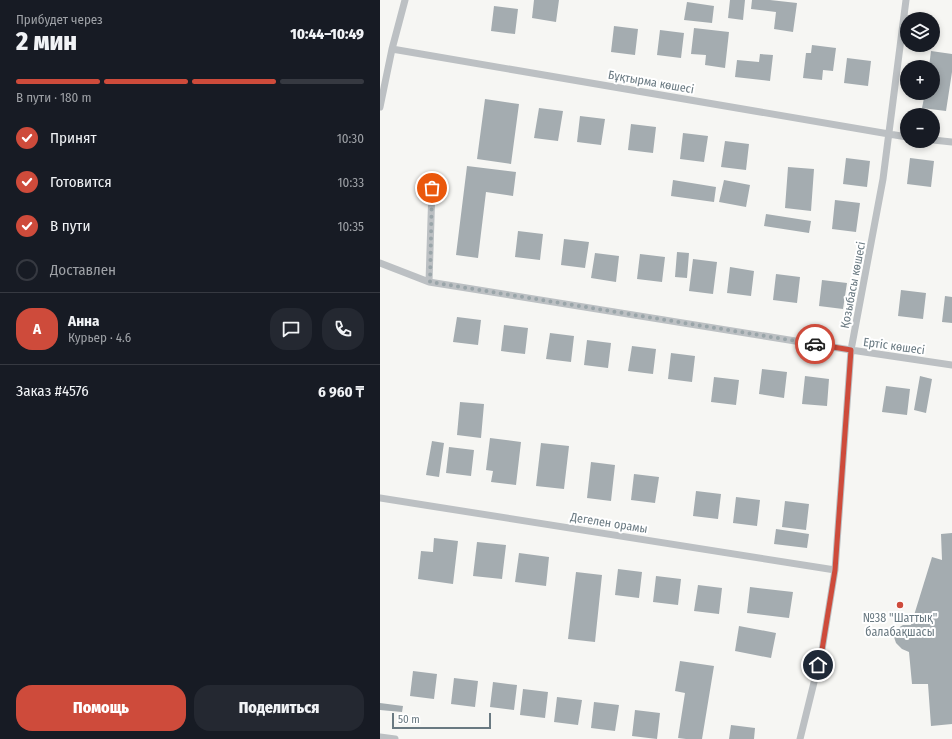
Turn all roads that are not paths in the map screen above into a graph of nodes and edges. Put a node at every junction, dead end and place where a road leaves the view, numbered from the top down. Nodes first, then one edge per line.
1 (404, 0) edge
2 (906, 0) edge
3 (392, 49) junction
4 (380, 107) edge
5 (889, 134) junction
6 (900, 136) edge
7 (940, 141) edge
8 (952, 142) edge
9 (432, 188) dead end
10 (380, 263) edge
11 (430, 282) junction
12 (851, 350) junction
13 (952, 365) edge
14 (380, 498) edge
15 (835, 570) junction
16 (380, 737) edge
17 (395, 739) edge
18 (800, 739) edge

1 - 3 street
2 - 5 street, Қозыбасы көшесі
3 - 4 street
3 - 5 street, Бұқтырма көшесі
5 - 6 street, Бұқтырма көшесі
5 - 12 street, Қозыбасы көшесі
7 - 8 street
9 - 11 street
10 - 11 street, Ертіс көшесі
11 - 12 street, Ертіс көшесі
12 - 13 street, Ертіс көшесі
12 - 15 street, Қозыбасы көшесі
14 - 15 street, Дегелен орамы
15 - 18 street, Қозыбасы көшесі
16 - 17 street

